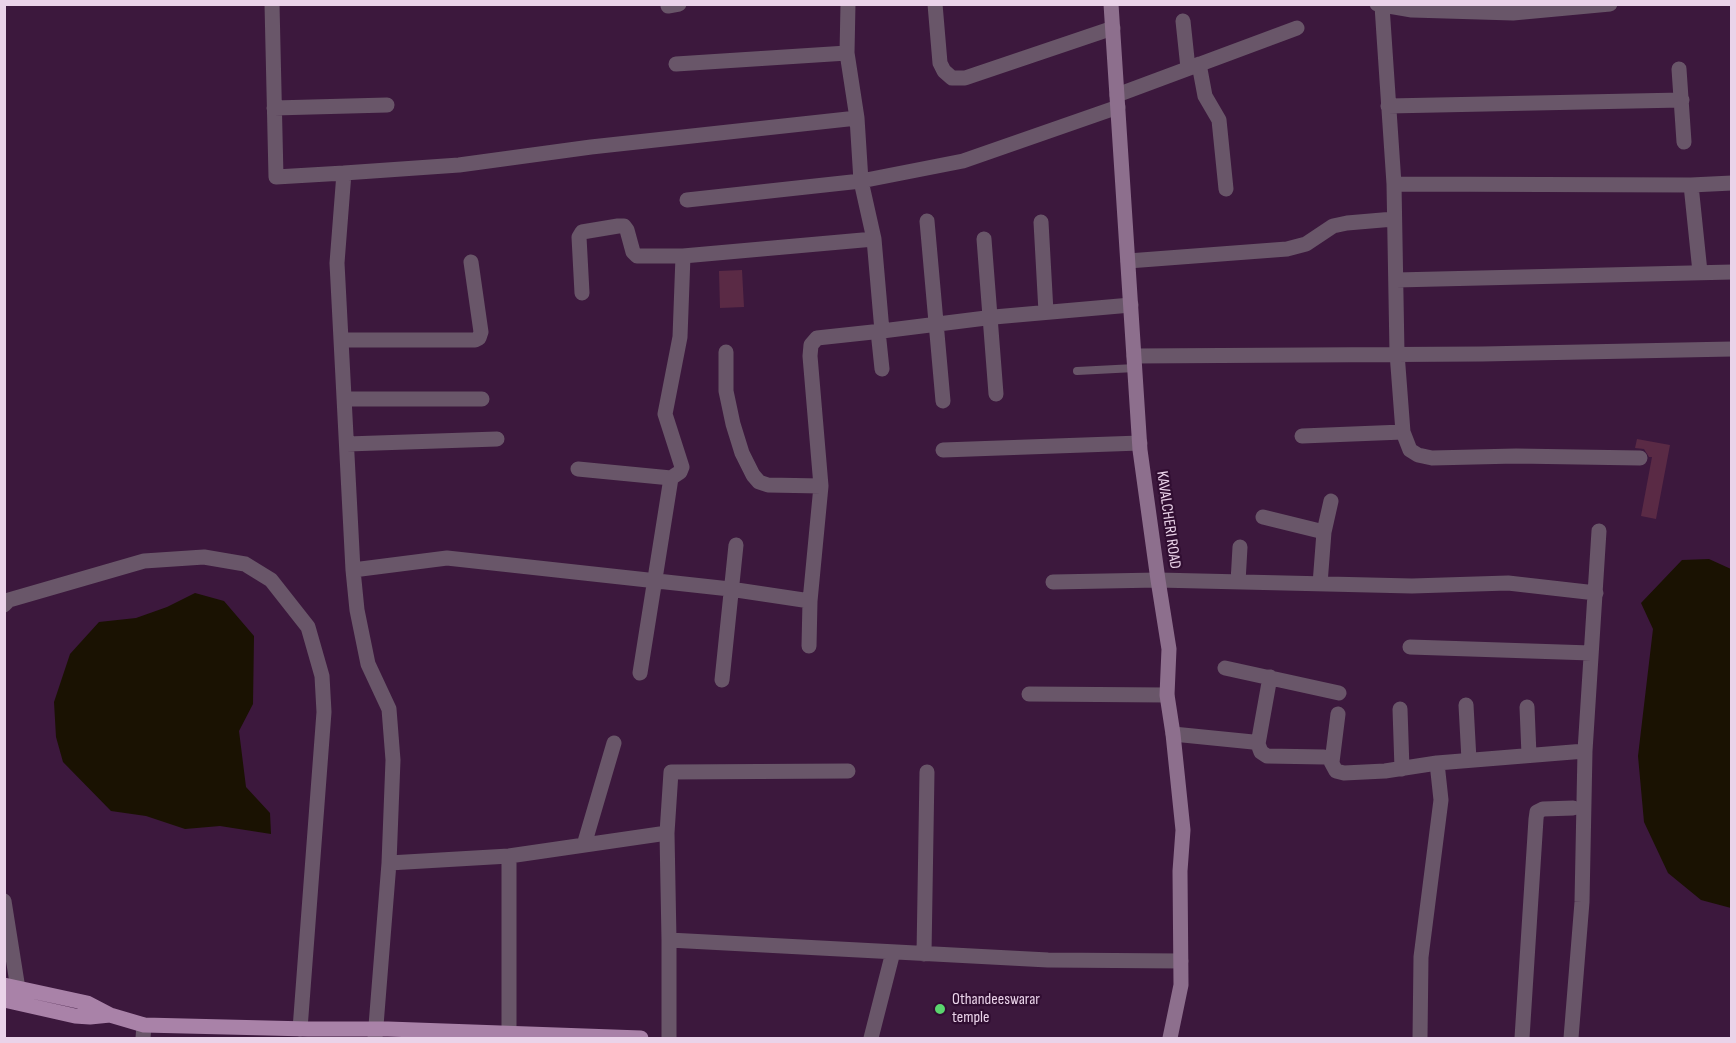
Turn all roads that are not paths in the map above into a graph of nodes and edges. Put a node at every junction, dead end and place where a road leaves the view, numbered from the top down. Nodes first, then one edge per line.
1 (273, 4) edge
2 (848, 4) edge
3 (934, 4) edge
4 (1111, 4) edge
5 (1610, 4) edge
6 (1380, 5) edge
7 (1412, 7) edge
8 (1513, 9) edge
9 (1183, 21) dead end
10 (1113, 28) junction
11 (1297, 28) dead end
12 (847, 53) junction
13 (676, 64) dead end
14 (1194, 66) junction
15 (1679, 69) dead end
16 (1682, 100) junction
17 (1118, 101) junction
18 (387, 105) dead end
19 (1388, 106) junction
20 (274, 108) junction
21 (856, 118) junction
22 (1684, 142) dead end
23 (344, 173) junction
24 (861, 181) junction
25 (1731, 183) edge
26 (1394, 184) junction
27 (1691, 185) junction
28 (1226, 189) dead end
29 (687, 200) dead end
30 (1394, 219) junction
31 (927, 221) dead end
32 (1041, 222) dead end
33 (874, 239) junction
34 (984, 239) dead end
35 (683, 256) junction
36 (1128, 261) junction
37 (471, 262) dead end
38 (1700, 272) junction
39 (1731, 272) edge
40 (1396, 280) junction
41 (582, 293) dead end
42 (1131, 305) junction
43 (1046, 312) junction
44 (990, 317) junction
45 (936, 325) junction
46 (880, 331) junction
47 (342, 340) junction
48 (1731, 349) edge
49 (726, 352) dead end
50 (1397, 353) junction
51 (1135, 362) junction
52 (882, 369) dead end
53 (1077, 371) dead end
54 (996, 394) dead end
55 (345, 399) junction
56 (482, 399) dead end
57 (943, 401) dead end
58 (1403, 432) junction
59 (1302, 436) dead end
60 (497, 438) dead end
61 (1140, 443) junction
62 (347, 444) junction
63 (943, 450) dead end
64 (1640, 458) dead end
65 (578, 469) dead end
66 (671, 478) junction
67 (821, 486) junction
68 (1331, 501) dead end
69 (1263, 518) dead end
70 (1599, 531) dead end
71 (1324, 532) junction
72 (736, 544) dead end
73 (1240, 547) dead end
74 (352, 570) junction
75 (655, 580) junction
76 (1158, 580) junction
77 (1053, 582) dead end
78 (1238, 582) junction
79 (1320, 584) junction
80 (730, 589) junction
81 (1596, 593) junction
82 (810, 601) junction
83 (4, 605) edge
84 (809, 646) dead end
85 (1410, 647) dead end
86 (1591, 653) junction
87 (1225, 668) dead end
88 (640, 673) dead end
89 (1270, 677) junction
90 (722, 680) dead end
91 (1339, 693) dead end
92 (1029, 694) dead end
93 (1167, 695) junction
94 (1466, 705) dead end
95 (1527, 707) dead end
96 (1400, 709) dead end
97 (1338, 714) dead end
98 (1173, 734) junction
99 (614, 743) dead end
100 (1258, 744) junction
101 (1585, 751) junction
102 (1529, 755) junction
103 (1469, 760) junction
104 (1332, 762) junction
105 (1437, 763) junction
106 (1402, 769) junction
107 (848, 771) dead end
108 (927, 772) dead end
109 (1573, 808) dead end
110 (667, 833) junction
111 (584, 845) junction
112 (508, 856) junction
113 (389, 863) junction
114 (4, 901) edge
115 (669, 940) junction
116 (893, 952) junction
117 (924, 954) junction
118 (1181, 961) junction
119 (11, 987) edge
120 (4, 1000) edge
121 (110, 1015) junction
122 (300, 1029) junction
123 (144, 1032) edge
124 (255, 1033) edge
125 (375, 1034) edge
126 (509, 1035) edge
127 (641, 1038) edge
128 (669, 1038) edge
129 (871, 1038) edge
130 (1170, 1038) edge
131 (1420, 1038) edge
132 (1522, 1038) edge
133 (1571, 1038) edge

1 - 20 street
2 - 12 street
3 - 10 street
4 - 10 street, KAVALCHERI ROAD
5 - 8 street
6 - 7 street
6 - 19 street
7 - 8 street
9 - 14 street
10 - 17 street, KAVALCHERI ROAD
11 - 14 street
12 - 13 street
12 - 21 street
14 - 17 street
14 - 28 street
15 - 16 street
16 - 19 street
16 - 22 street
17 - 24 street
17 - 36 street, KAVALCHERI ROAD
18 - 20 street
19 - 26 street
20 - 23 street
21 - 23 street
21 - 24 street
23 - 47 street
24 - 29 street
24 - 33 street
25 - 27 street
26 - 27 street
26 - 30 street
27 - 38 street
30 - 36 street
30 - 40 street
31 - 45 street
32 - 43 street
33 - 35 street
33 - 46 street
34 - 44 street
35 - 41 street
35 - 66 street
36 - 42 street, KAVALCHERI ROAD
37 - 47 street
38 - 39 street
38 - 40 street
40 - 50 street
42 - 43 street
42 - 51 street, KAVALCHERI ROAD
43 - 44 street
44 - 45 street
44 - 54 street
45 - 46 street
45 - 57 street
46 - 52 street
46 - 67 street
47 - 55 street
48 - 50 street
49 - 67 street
50 - 51 street
50 - 58 street
51 - 53 lane
51 - 61 street, KAVALCHERI ROAD
55 - 56 street
55 - 62 street
58 - 59 street
58 - 64 street
60 - 62 street
61 - 63 street
61 - 76 street, KAVALCHERI ROAD
62 - 74 street
65 - 66 street
66 - 75 street
67 - 82 street
68 - 71 street
69 - 71 street
70 - 81 street
71 - 79 street
72 - 80 street
73 - 78 street
74 - 75 street
74 - 113 street
75 - 80 street
75 - 88 street
76 - 77 street
76 - 78 street
76 - 93 street, KAVALCHERI ROAD
78 - 79 street
79 - 81 street
80 - 82 street
80 - 90 street
81 - 86 street
82 - 84 street
83 - 122 street
85 - 86 street
86 - 101 street
87 - 89 street
89 - 91 street
89 - 100 street
92 - 93 street
93 - 98 street, KAVALCHERI ROAD
94 - 103 street
95 - 102 street
96 - 106 street
97 - 104 street
98 - 100 street
98 - 118 street, KAVALCHERI ROAD
99 - 111 street
100 - 104 street
101 - 102 street
101 - 133 street
102 - 103 street
103 - 105 street
104 - 106 street
105 - 106 street
105 - 131 street
107 - 110 street
108 - 117 street
109 - 132 street
110 - 111 street
110 - 115 street
111 - 112 street
112 - 113 street
112 - 126 street
113 - 125 street
114 - 119 street
115 - 116 street
115 - 128 street
116 - 117 street
116 - 129 street
117 - 118 street
118 - 130 street, KAVALCHERI ROAD
119 - 121 main road
120 - 121 main road
121 - 123 main road
122 - 124 main road
122 - 125 main road
123 - 124 main road
125 - 126 main road
126 - 127 main road

